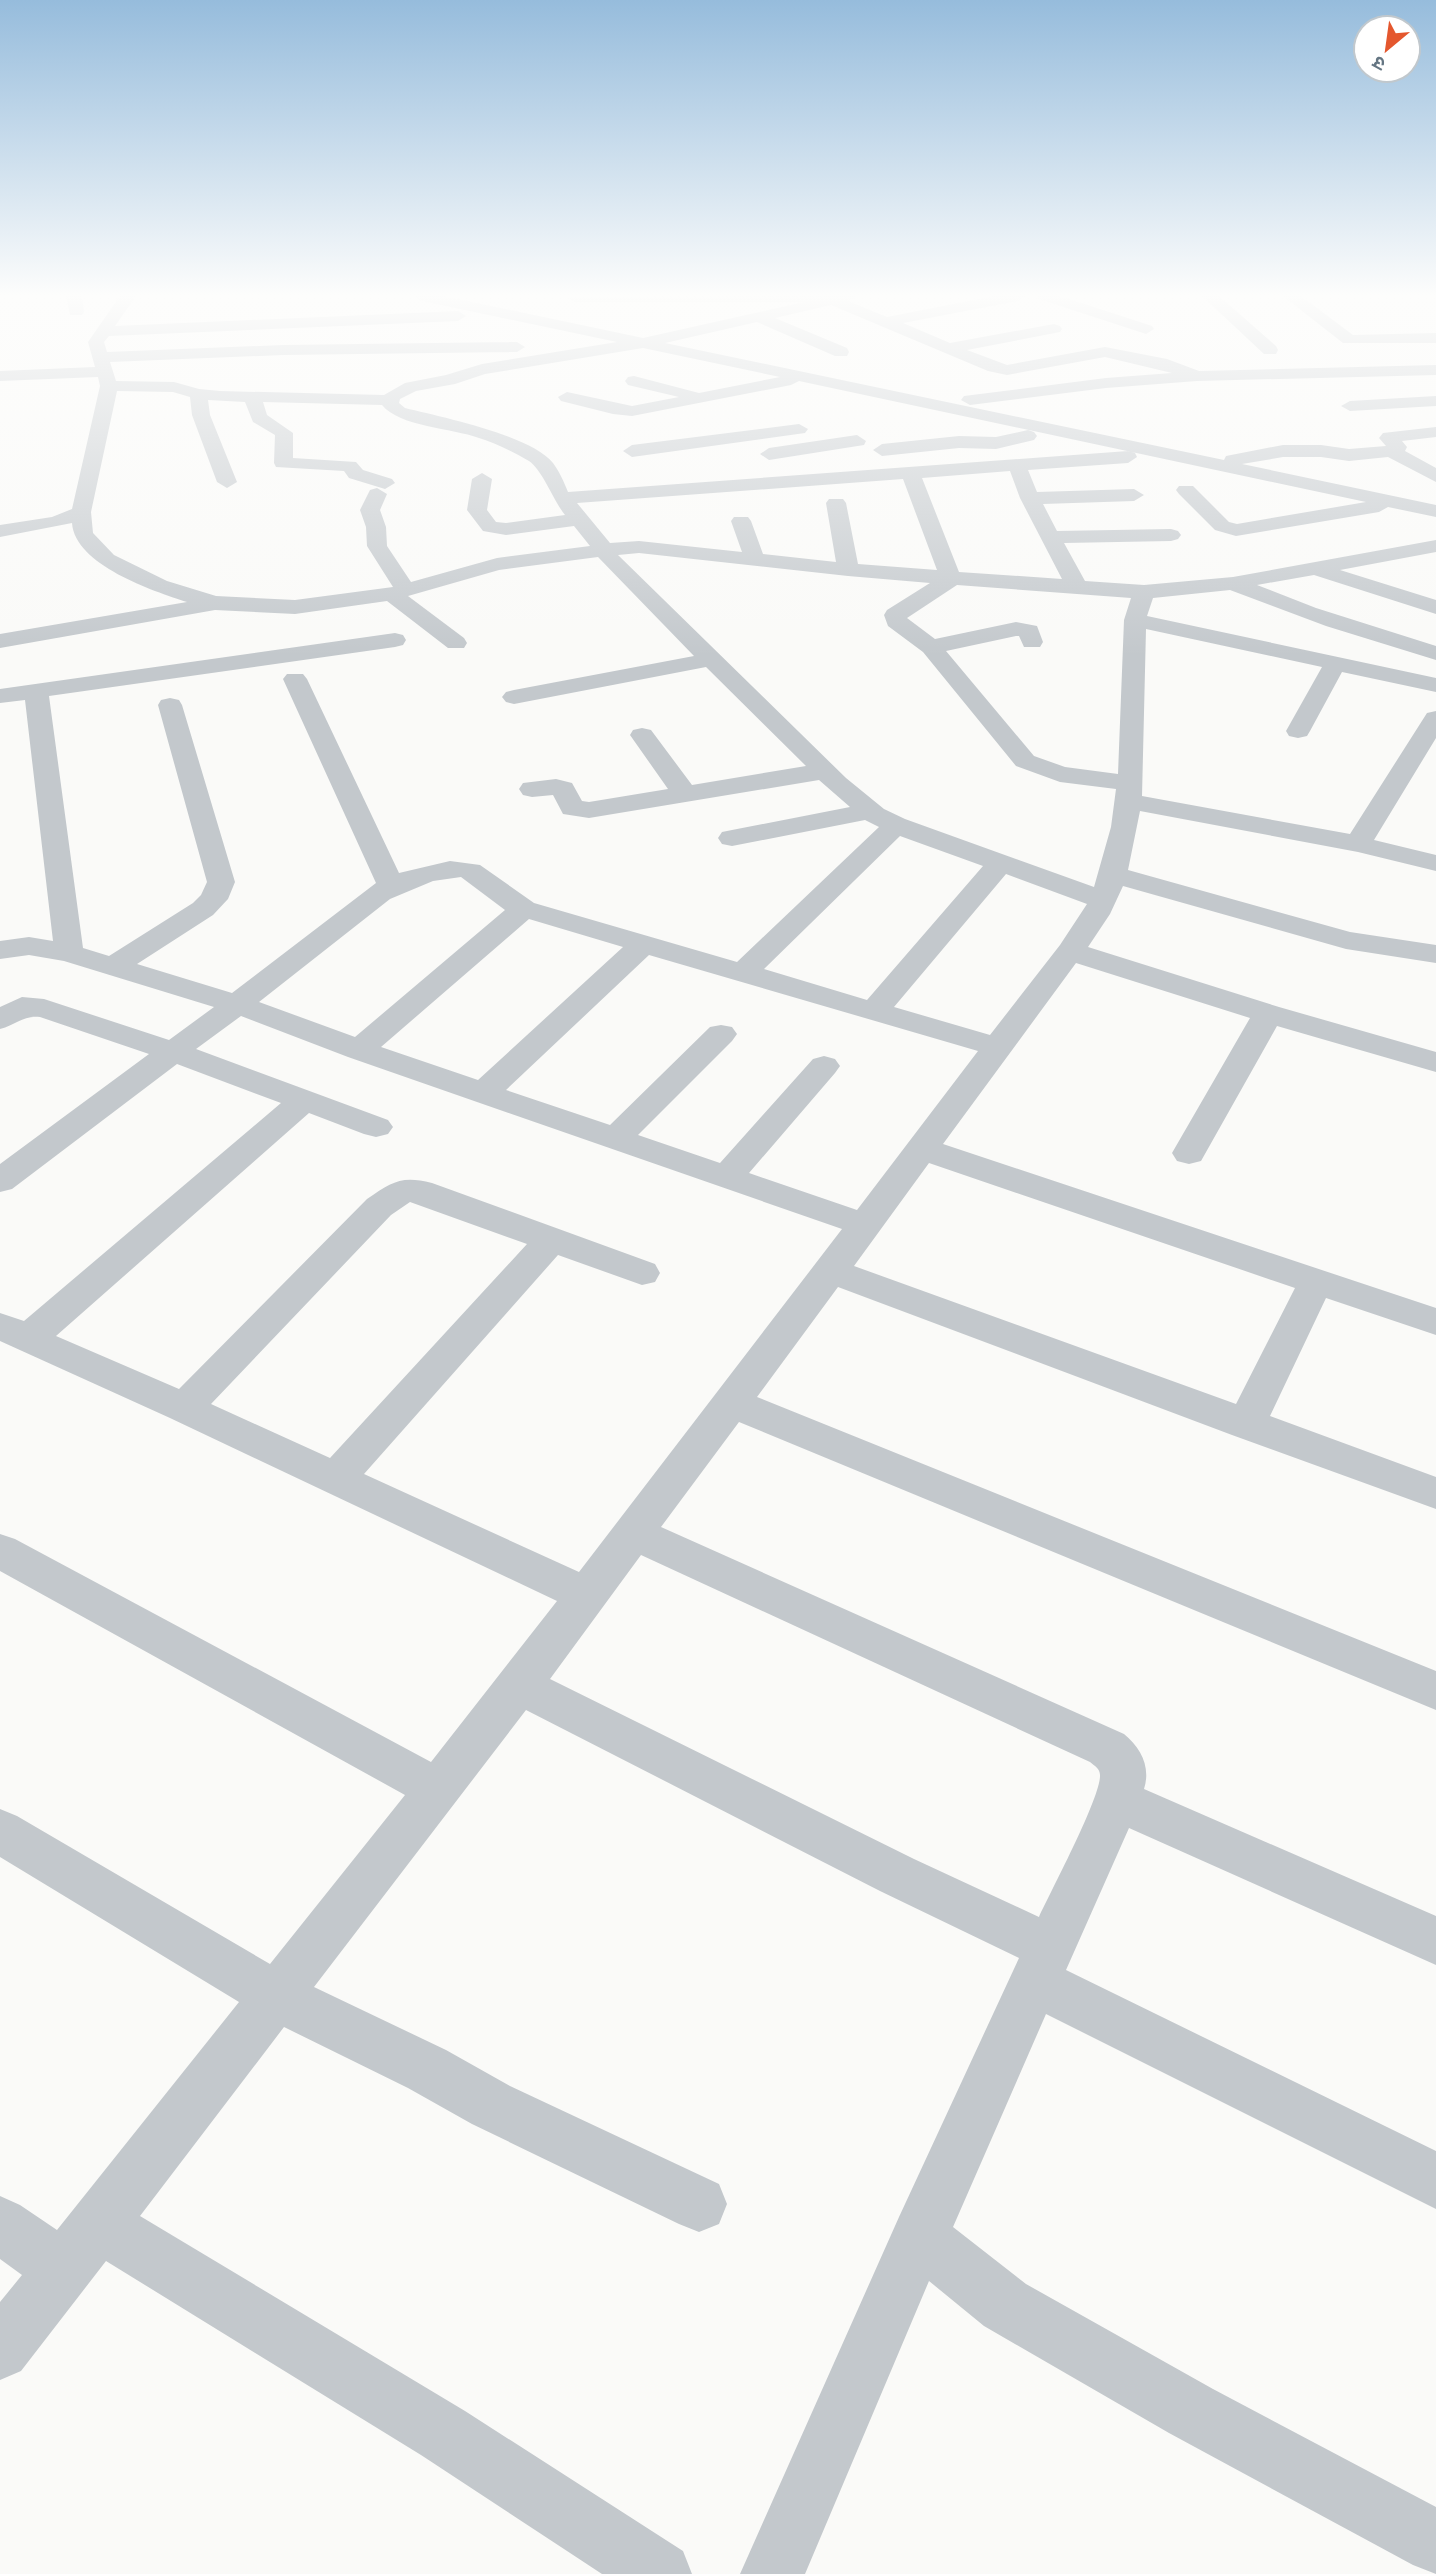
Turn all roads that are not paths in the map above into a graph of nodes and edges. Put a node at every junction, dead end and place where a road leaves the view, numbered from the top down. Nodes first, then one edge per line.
1 (97, 416) edge
2 (201, 416) edge
3 (259, 416) edge
4 (415, 416) edge
5 (686, 416) edge
6 (990, 416) edge
7 (799, 429) dead end
8 (1056, 430) junction
9 (1436, 432) edge
10 (718, 440) junction
11 (858, 441) dead end
12 (882, 450) dead end
13 (632, 451) dead end
14 (1396, 451) junction
15 (1171, 454) junction
16 (1213, 463) junction
17 (1017, 465) junction
18 (911, 474) junction
19 (1436, 477) edge
20 (482, 479) dead end
21 (227, 482) dead end
22 (1186, 490) dead end
23 (1134, 495) dead end
24 (562, 498) junction
25 (1030, 498) junction
26 (1398, 502) junction
27 (836, 503) dead end
28 (1436, 510) edge
29 (81, 512) junction
30 (579, 519) junction
31 (741, 521) dead end
32 (0, 531) edge
33 (1171, 535) dead end
34 (1050, 537) junction
35 (1436, 546) edge
36 (605, 550) junction
37 (1394, 555) junction
38 (755, 560) junction
39 (1436, 569) edge
40 (848, 570) junction
41 (1317, 570) junction
42 (951, 579) junction
43 (1233, 583) junction
44 (1077, 587) junction
45 (398, 592) junction
46 (214, 603) junction
47 (1140, 606) junction
48 (1436, 607) edge
49 (395, 640) dead end
50 (0, 641) edge
51 (1032, 642) dead end
52 (456, 643) dead end
53 (931, 647) junction
54 (1436, 653) edge
55 (713, 659) junction
56 (1335, 664) junction
57 (295, 680) dead end
58 (1436, 685) edge
59 (36, 691) junction
60 (0, 696) edge
61 (514, 697) dead end
62 (170, 705) dead end
63 (1436, 718) edge
64 (1298, 731) dead end
65 (642, 735) dead end
66 (825, 771) junction
67 (532, 789) dead end
68 (1129, 792) junction
69 (685, 794) junction
70 (870, 811) junction
71 (896, 825) junction
72 (732, 838) dead end
73 (1358, 844) junction
74 (1436, 863) edge
75 (1000, 864) junction
76 (391, 885) junction
77 (1108, 888) junction
78 (523, 909) junction
79 (643, 944) junction
80 (0, 950) edge
81 (1070, 951) junction
82 (69, 953) junction
83 (1436, 954) edge
84 (113, 966) junction
85 (743, 973) junction
86 (237, 1004) junction
87 (874, 1011) junction
88 (1268, 1014) junction
89 (0, 1020) edge
90 (721, 1034) dead end
91 (997, 1047) junction
92 (359, 1050) junction
93 (171, 1051) junction
94 (1436, 1062) edge
95 (824, 1066) dead end
96 (483, 1093) junction
97 (302, 1102) junction
98 (376, 1128) dead end
99 (615, 1139) junction
100 (922, 1149) junction
101 (1189, 1153) dead end
102 (727, 1177) junction
103 (0, 1181) edge
104 (865, 1225) junction
105 (552, 1239) junction
106 (829, 1270) junction
107 (642, 1273) dead end
108 (1316, 1282) junction
109 (1436, 1322) edge
110 (14, 1333) edge
111 (732, 1404) junction
112 (184, 1408) junction
113 (1246, 1425) junction
114 (335, 1479) junction
115 (1436, 1493) edge
116 (634, 1533) junction
117 (0, 1551) edge
118 (586, 1595) junction
119 (519, 1685) junction
120 (1436, 1691) edge
121 (436, 1788) junction
122 (1117, 1800) junction
123 (0, 1831) edge
124 (1436, 1941) edge
125 (1043, 1965) junction
126 (275, 1996) junction
127 (1436, 2181) edge
128 (699, 2204) dead end
129 (99, 2224) junction
130 (0, 2225) edge
131 (919, 2238) junction
132 (63, 2269) junction
133 (0, 2350) edge
134 (1436, 2542) edge
135 (660, 2574) edge
136 (772, 2574) edge

1 - 29 street
2 - 21 street
3 - 45 street
4 - 24 street
5 - 10 street
6 - 8 street
7 - 10 street
8 - 12 street
8 - 15 street
9 - 14 street
10 - 11 street
10 - 13 street
14 - 16 street
14 - 19 street
15 - 16 street
15 - 17 street
16 - 26 street
17 - 18 street
17 - 25 street
18 - 24 street
18 - 42 street
20 - 30 street
22 - 26 street
23 - 25 street
24 - 30 street
25 - 34 street
26 - 28 street
27 - 40 street
29 - 32 street
29 - 46 street
30 - 36 street
31 - 38 street
33 - 34 street
34 - 44 street
35 - 37 street
36 - 38 street
36 - 45 street
36 - 55 street
37 - 39 street
37 - 41 street
38 - 40 street
40 - 42 street
41 - 43 street
41 - 48 street
42 - 44 street
42 - 53 street
43 - 47 street
43 - 54 street
44 - 47 street
45 - 46 street
45 - 52 street
46 - 50 street
47 - 56 street
47 - 68 street
49 - 59 street
51 - 53 street
53 - 68 street
55 - 61 street
55 - 66 street
56 - 58 street
56 - 64 street
57 - 76 street
59 - 60 street
59 - 82 street
62 - 84 street
63 - 73 street
65 - 69 street
66 - 69 street
66 - 70 street
67 - 69 street
68 - 73 street
68 - 77 street
70 - 71 street
70 - 72 street
71 - 75 street
71 - 85 street
73 - 74 street
75 - 77 street
75 - 87 street
76 - 78 street
76 - 86 street
77 - 81 street
77 - 83 street
78 - 79 street
78 - 92 street
79 - 85 street
79 - 96 street
80 - 82 street
81 - 88 street
81 - 91 street
82 - 84 street
84 - 86 street
85 - 87 street
86 - 92 street
86 - 93 street
87 - 91 street
88 - 94 street
88 - 101 street
89 - 93 street
90 - 99 street
91 - 100 street
92 - 96 street
93 - 97 street
93 - 103 street
95 - 102 street
96 - 99 street
97 - 98 street
97 - 110 street
99 - 102 street
100 - 104 street
100 - 108 street
102 - 104 street
104 - 106 street
105 - 107 street
105 - 112 street
105 - 114 street
106 - 111 street
106 - 113 street
108 - 109 street
108 - 113 street
110 - 112 street
111 - 116 street
111 - 120 street
112 - 114 street
113 - 115 street
114 - 118 street
116 - 118 street
116 - 122 street
117 - 121 street
118 - 119 street
119 - 121 street
119 - 125 street
121 - 126 street
122 - 124 street
122 - 125 street
123 - 126 street
125 - 127 street
125 - 131 street
126 - 128 street
126 - 129 street
129 - 132 street
129 - 135 street
130 - 132 street
131 - 134 street
131 - 136 street
132 - 133 street

